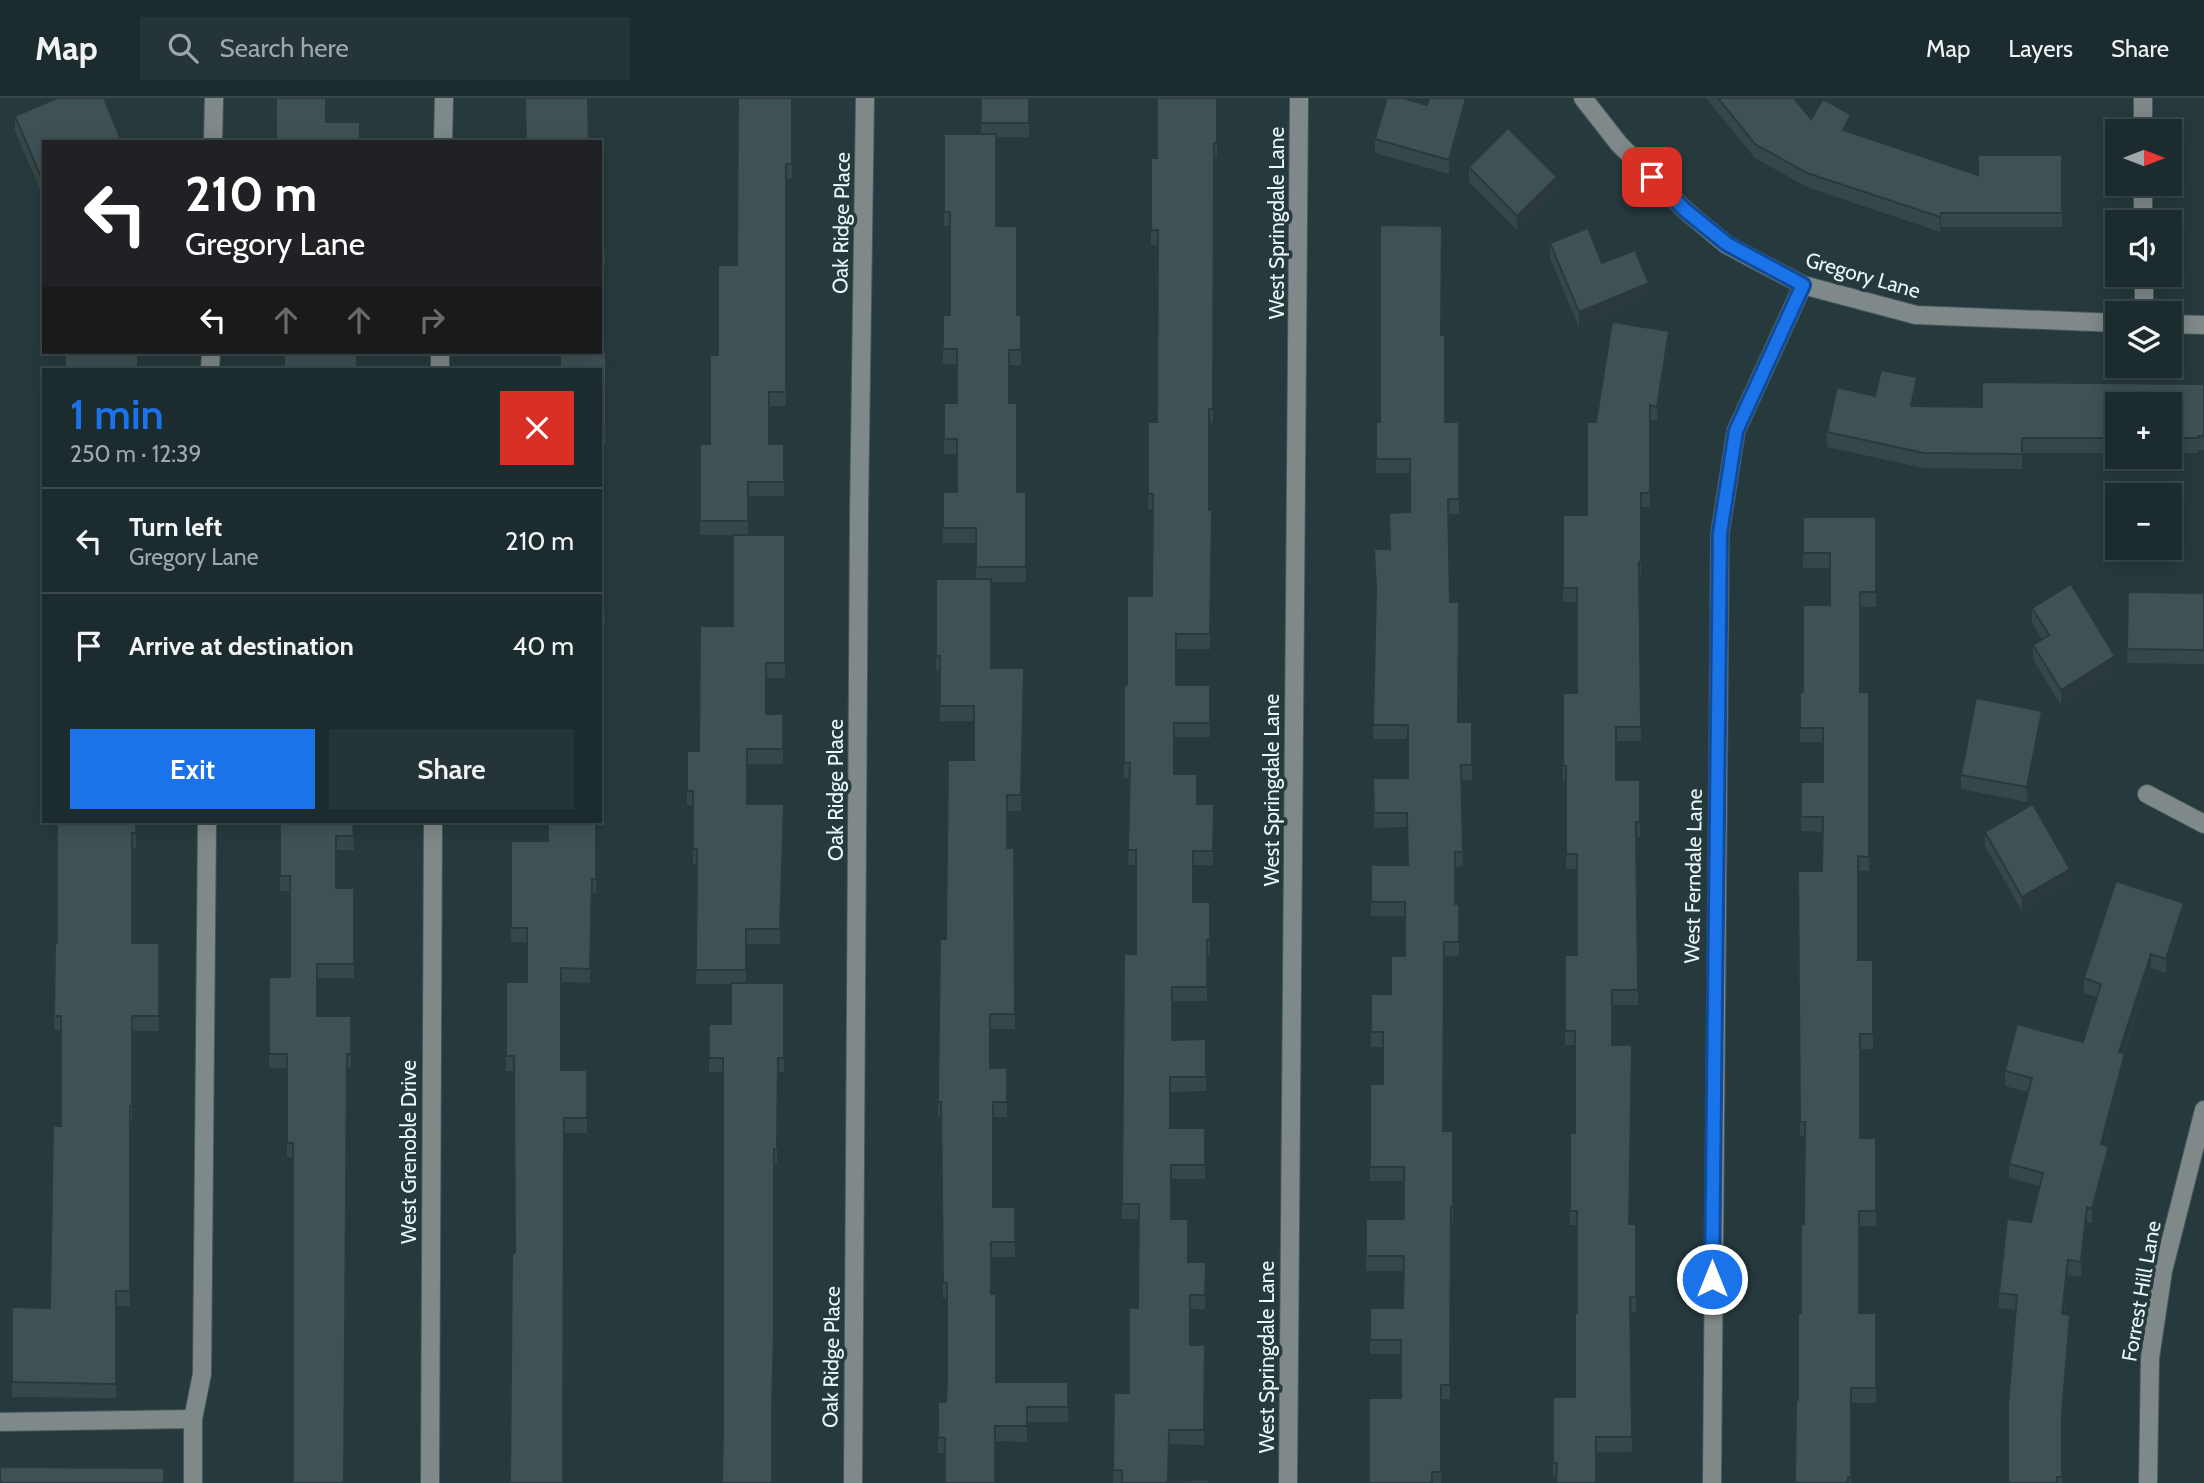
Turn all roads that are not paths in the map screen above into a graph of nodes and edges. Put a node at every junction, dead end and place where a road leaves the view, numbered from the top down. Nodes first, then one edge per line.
1 (214, 98) edge
2 (444, 98) edge
3 (865, 98) edge
4 (1299, 98) edge
5 (1583, 98) edge
6 (2143, 98) edge
7 (2143, 119) edge
8 (213, 140) edge
9 (443, 140) edge
10 (1803, 285) junction
11 (2105, 322) edge
12 (2182, 324) edge
13 (2204, 325) edge
14 (2147, 794) dead end
15 (207, 823) edge
16 (433, 823) edge
17 (2204, 824) edge
18 (2204, 1110) edge
19 (193, 1419) junction
20 (0, 1422) edge
21 (193, 1483) edge
22 (430, 1483) edge
23 (853, 1483) edge
24 (1288, 1483) edge
25 (1712, 1483) edge
26 (2148, 1483) edge

1 - 8 street
2 - 9 street
3 - 23 street, Oak Ridge Place
4 - 24 street, West Springdale Lane
5 - 10 street, Gregory Lane
6 - 7 street
10 - 11 street, Gregory Lane
10 - 25 street, West Ferndale Lane
12 - 13 street
14 - 17 street
15 - 19 street
16 - 22 street, West Grenoble Drive
18 - 26 street, Forrest Hill Lane
19 - 20 street
19 - 21 street

